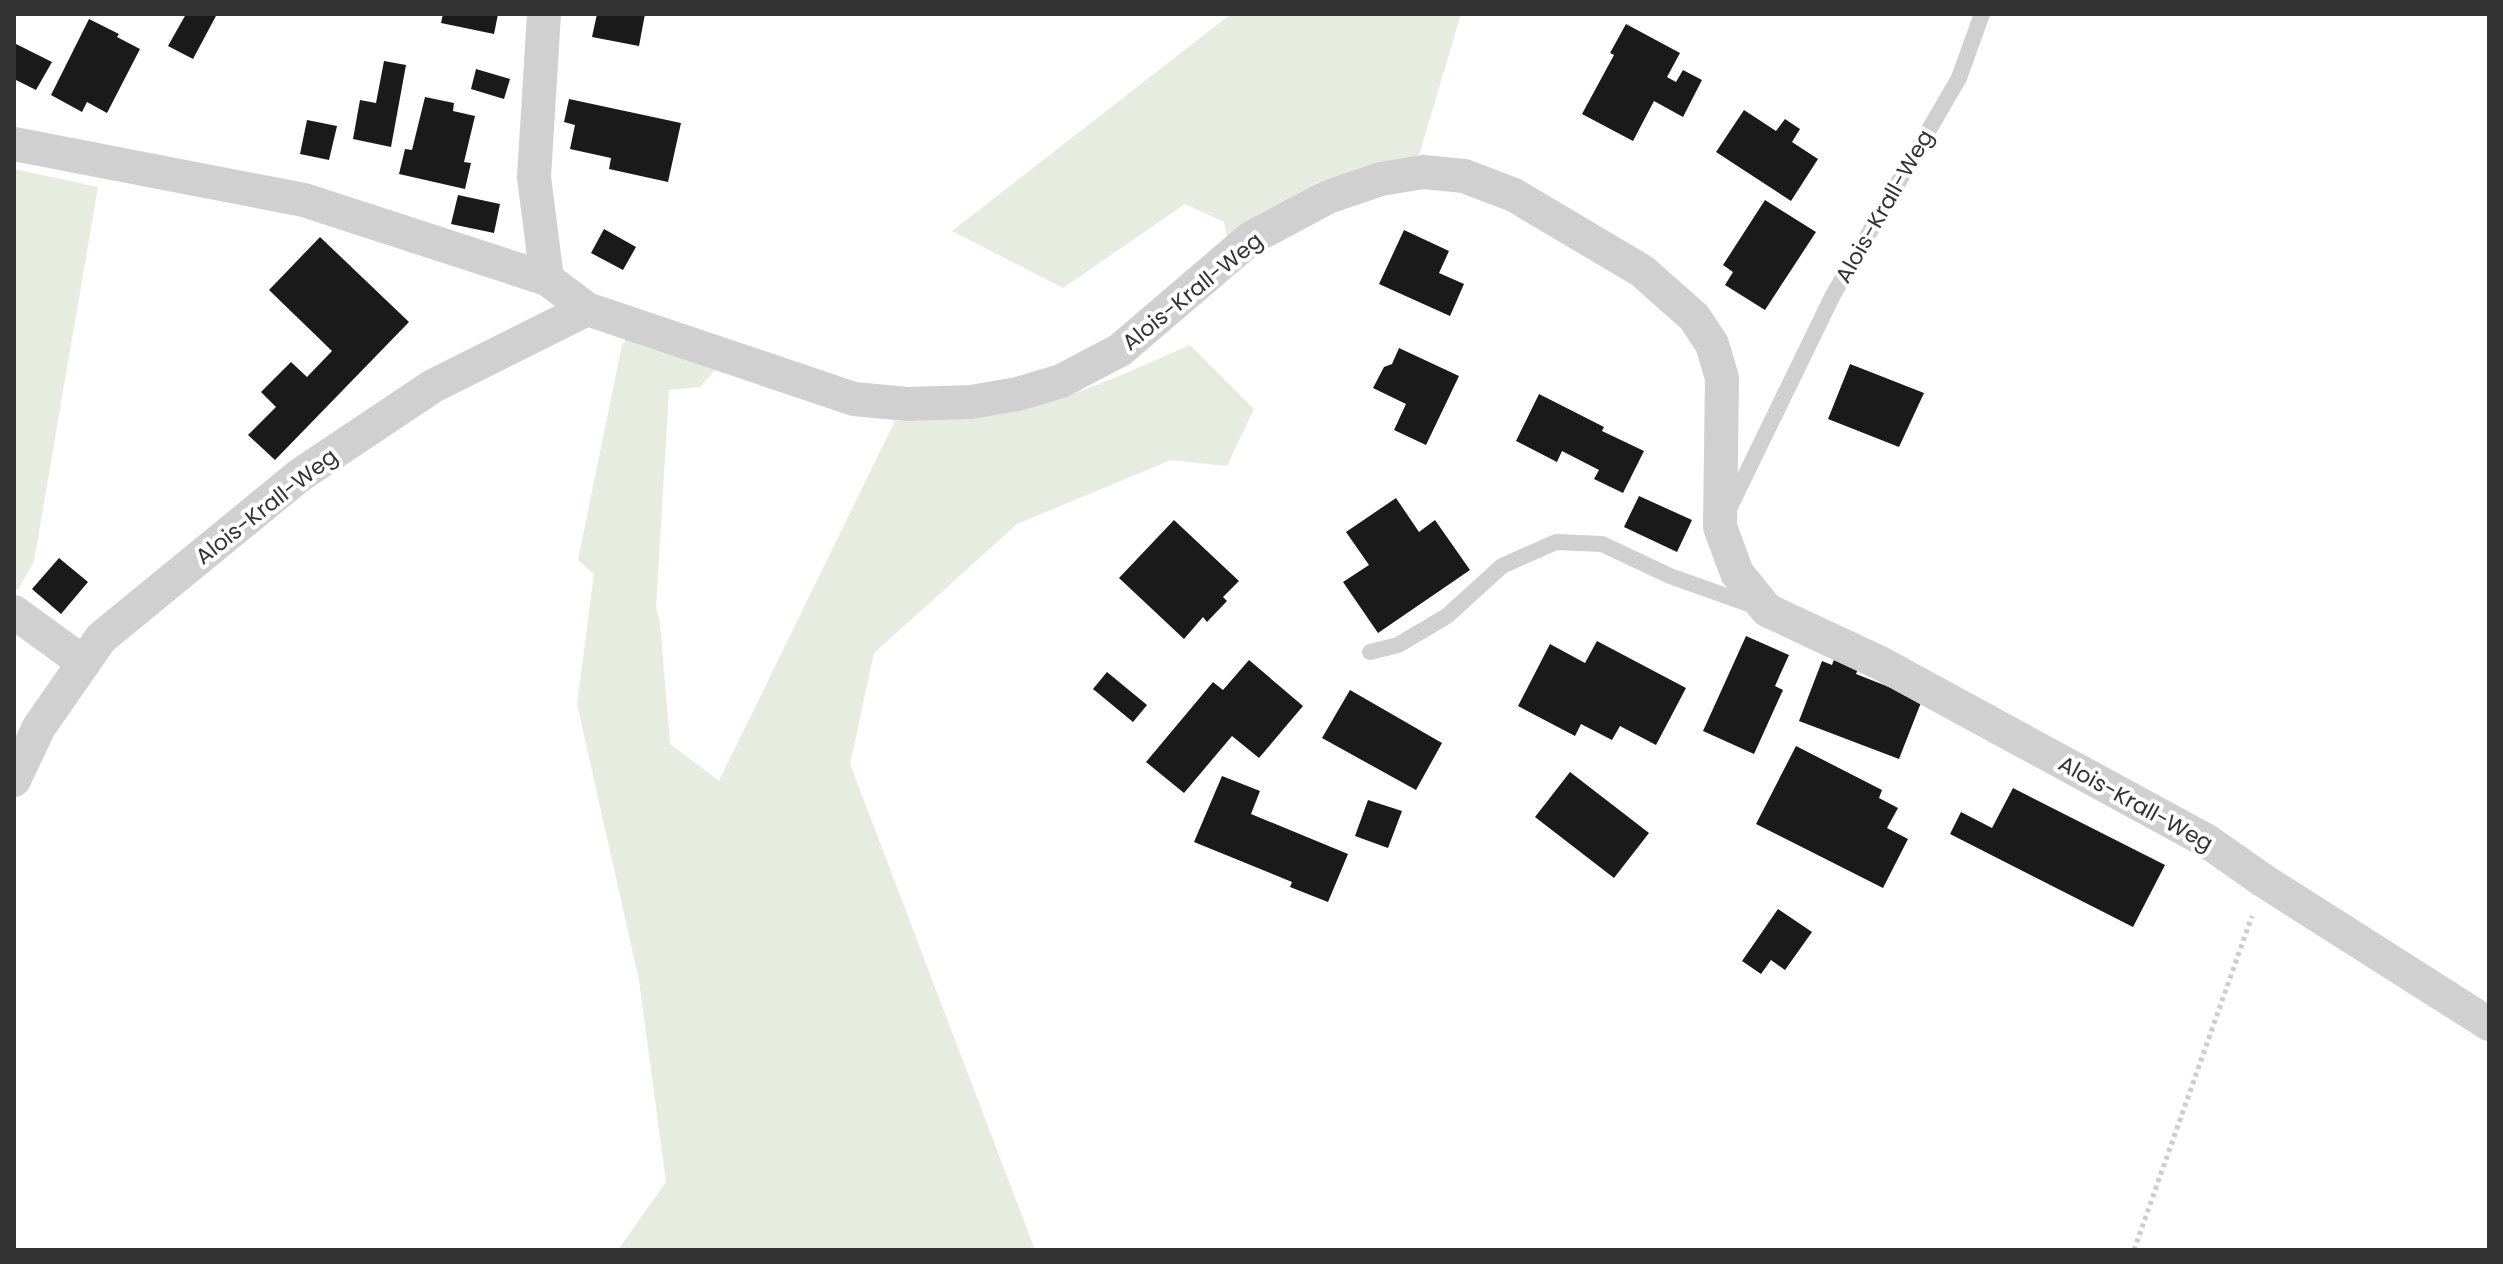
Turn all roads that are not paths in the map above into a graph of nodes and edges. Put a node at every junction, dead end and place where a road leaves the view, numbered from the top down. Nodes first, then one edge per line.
1 (544, 14) edge
2 (1982, 14) edge
3 (14, 144) edge
4 (547, 279) junction
5 (587, 309) junction
6 (1720, 527) junction
7 (1767, 610) junction
8 (14, 612) edge
9 (1370, 652) dead end
10 (84, 663) junction
11 (14, 780) edge
12 (2489, 1024) edge

1 - 4 street
2 - 6 lane, Alois-Krall-Weg
3 - 4 street, Alois-Krall-Weg
4 - 5 street, Alois-Krall-Weg
5 - 6 street, Alois-Krall-Weg
5 - 10 street, Alois-Krall-Weg
6 - 7 street, Alois-Krall-Weg
7 - 9 lane, Alois-Krall-Weg
7 - 12 street, Alois-Krall-Weg
8 - 10 street
10 - 11 street, Alois-Krall-Weg

